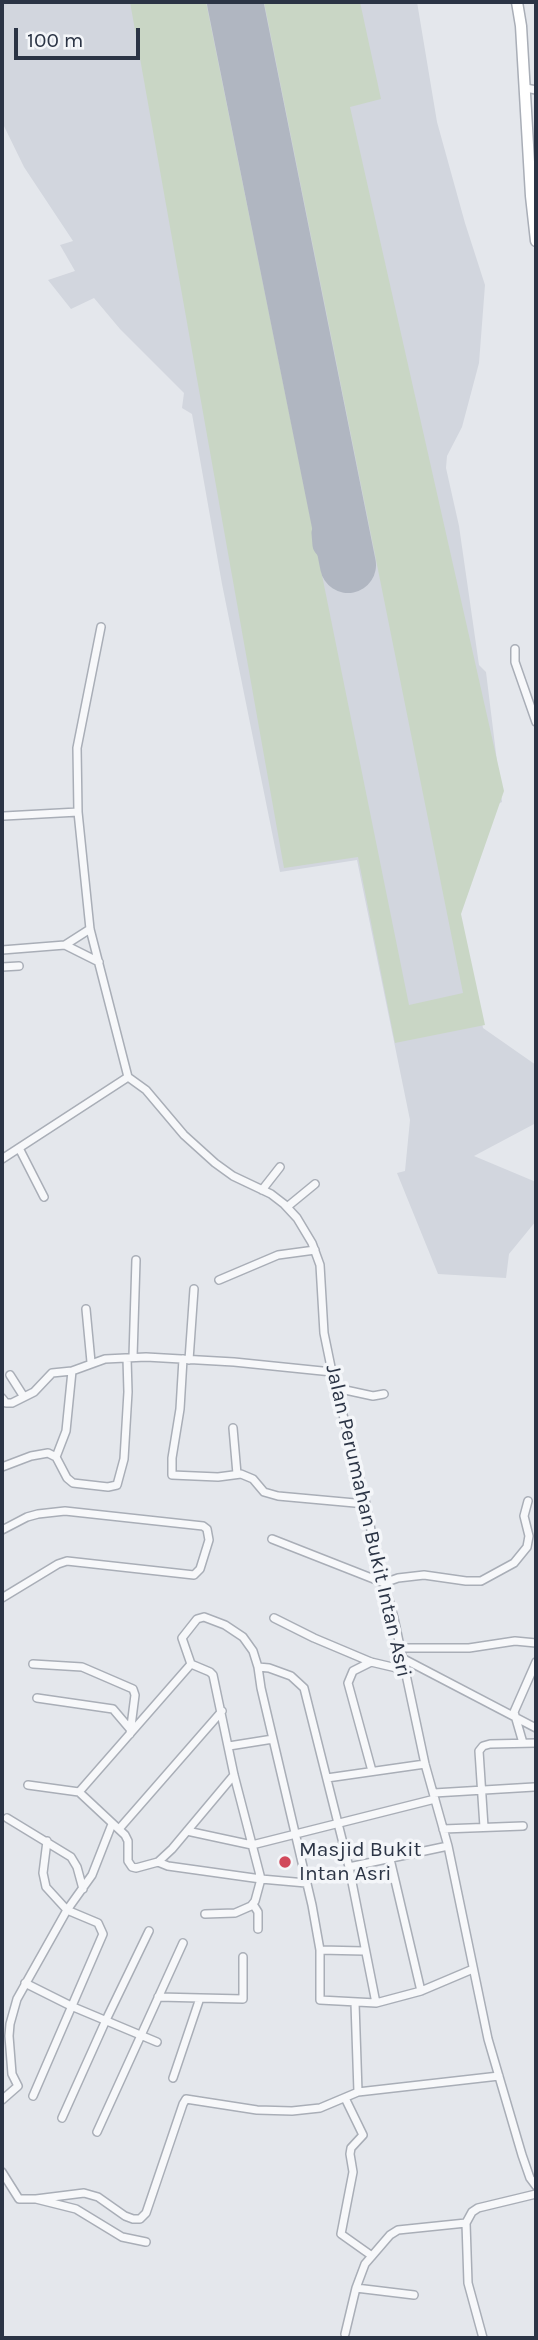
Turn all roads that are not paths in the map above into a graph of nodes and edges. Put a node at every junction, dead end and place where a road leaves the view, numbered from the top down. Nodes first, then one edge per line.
1 (517, 2) edge
2 (531, 89) edge
3 (532, 142) edge
4 (534, 203) edge
5 (536, 241) edge
6 (101, 627) dead end
7 (515, 649) dead end
8 (536, 722) edge
9 (78, 812) junction
10 (4, 816) dead end
11 (90, 929) junction
12 (65, 946) junction
13 (2, 950) edge
14 (99, 962) junction
15 (19, 966) dead end
16 (2, 967) edge
17 (128, 1077) junction
18 (19, 1148) junction
19 (2, 1159) edge
20 (280, 1167) dead end
21 (315, 1184) dead end
22 (262, 1190) junction
23 (44, 1197) dead end
24 (287, 1207) junction
25 (315, 1251) junction
26 (136, 1260) dead end
27 (219, 1280) dead end
28 (194, 1289) dead end
29 (86, 1309) dead end
30 (130, 1357) junction
31 (186, 1359) junction
32 (91, 1362) junction
33 (72, 1371) junction
34 (332, 1372) junction
35 (10, 1375) dead end
36 (336, 1388) junction
37 (384, 1394) dead end
38 (24, 1397) junction
39 (2, 1398) edge
40 (233, 1428) dead end
41 (56, 1457) junction
42 (2, 1467) edge
43 (237, 1474) junction
44 (528, 1501) dead end
45 (366, 1504) junction
46 (2, 1530) edge
47 (272, 1539) dead end
48 (384, 1583) junction
49 (2, 1598) edge
50 (274, 1618) dead end
51 (536, 1643) edge
52 (401, 1648) junction
53 (402, 1658) junction
54 (371, 1662) junction
55 (536, 1662) edge
56 (33, 1664) dead end
57 (191, 1664) junction
58 (258, 1667) junction
59 (405, 1670) junction
60 (37, 1698) dead end
61 (222, 1712) junction
62 (516, 1718) junction
63 (536, 1728) edge
64 (130, 1732) junction
65 (273, 1739) junction
66 (523, 1743) junction
67 (536, 1743) edge
68 (229, 1746) junction
69 (425, 1764) junction
70 (372, 1771) junction
71 (234, 1775) junction
72 (327, 1777) junction
73 (28, 1785) dead end
74 (534, 1787) dead end
75 (483, 1790) junction
76 (79, 1792) junction
77 (435, 1796) junction
78 (7, 1818) dead end
79 (338, 1823) junction
80 (115, 1826) junction
81 (523, 1826) dead end
82 (484, 1827) junction
83 (443, 1829) junction
84 (187, 1831) junction
85 (295, 1835) junction
86 (47, 1841) junction
87 (252, 1845) junction
88 (448, 1846) junction
89 (390, 1858) junction
90 (158, 1862) junction
91 (349, 1867) junction
92 (261, 1879) junction
93 (306, 1883) junction
94 (83, 1889) junction
95 (253, 1904) junction
96 (67, 1910) junction
97 (205, 1914) dead end
98 (258, 1929) dead end
99 (149, 1931) dead end
100 (183, 1943) dead end
101 (320, 1950) junction
102 (364, 1951) junction
103 (243, 1957) dead end
104 (473, 1969) junction
105 (25, 1983) junction
106 (421, 1991) junction
107 (158, 1997) junction
108 (200, 1998) junction
109 (355, 2003) junction
110 (376, 2003) junction
111 (71, 2006) junction
112 (106, 2021) junction
113 (141, 2035) junction
114 (157, 2042) dead end
115 (499, 2076) junction
116 (173, 2078) dead end
117 (358, 2092) junction
118 (33, 2096) dead end
119 (345, 2098) junction
120 (2, 2100) edge
121 (62, 2119) dead end
122 (97, 2132) dead end
123 (2, 2172) edge
124 (536, 2186) edge
125 (536, 2194) edge
126 (36, 2199) junction
127 (466, 2223) junction
128 (146, 2242) dead end
129 (372, 2256) junction
130 (356, 2288) junction
131 (414, 2295) dead end
132 (345, 2334) dead end
133 (483, 2338) edge

1 - 2 street
2 - 3 street
3 - 4 street
4 - 5 street
6 - 9 street
7 - 8 street
9 - 10 street
9 - 11 street
11 - 12 street
11 - 14 street
12 - 13 street
12 - 14 street
14 - 17 street
15 - 16 street
17 - 18 street
17 - 22 street, Jalan Perumahan Bukit Intan Asri
18 - 19 street
18 - 23 street
20 - 22 street
21 - 24 street
22 - 24 street, Jalan Perumahan Bukit Intan Asri
24 - 25 street, Jalan Perumahan Bukit Intan Asri
25 - 27 street
25 - 34 street, Jalan Perumahan Bukit Intan Asri
26 - 30 street
28 - 31 street
29 - 32 street
30 - 31 street
30 - 32 street
30 - 41 street
31 - 34 street
31 - 43 street
32 - 33 street
33 - 38 street
33 - 41 street
34 - 36 street, Jalan Perumahan Bukit Intan Asri
35 - 38 street
36 - 37 street
36 - 45 street, Jalan Perumahan Bukit Intan Asri
38 - 39 street
40 - 43 street
41 - 42 street
43 - 45 street
44 - 48 street
45 - 48 street, Jalan Perumahan Bukit Intan Asri
46 - 49 street
47 - 48 street
48 - 52 street, Jalan Perumahan Bukit Intan Asri
50 - 54 street
51 - 52 street
52 - 53 street, Jalan Perumahan Bukit Intan Asri
53 - 59 street, Jalan Perumahan Bukit Intan Asri
53 - 62 street
54 - 59 street
54 - 70 street
55 - 62 street
56 - 64 street
57 - 58 street
57 - 61 street
57 - 64 street
58 - 65 street
58 - 72 street
59 - 69 street, Jalan Perumahan Bukit Intan Asri
60 - 64 street
61 - 68 street
61 - 80 street
62 - 63 street
62 - 66 street
64 - 76 street
65 - 68 street
65 - 85 street
66 - 67 street
66 - 75 street
68 - 71 street
69 - 70 street
69 - 77 street, Jalan Perumahan Bukit Intan Asri
70 - 72 street
71 - 84 street
71 - 87 street
72 - 79 street
73 - 76 street
74 - 75 street
75 - 77 street
75 - 82 street
76 - 80 street
77 - 79 street
77 - 83 street, Jalan Perumahan Bukit Intan Asri
78 - 86 street
79 - 85 street
79 - 91 street
80 - 90 street
80 - 94 street
81 - 82 street
82 - 83 street
83 - 88 street, Jalan Perumahan Bukit Intan Asri
84 - 87 street
84 - 90 street
85 - 87 street
85 - 93 street
86 - 94 street
86 - 96 street
87 - 92 street
88 - 89 street
88 - 104 street, Jalan Perumahan Bukit Intan Asri
89 - 91 street
89 - 106 street
90 - 92 street
91 - 102 street
92 - 93 street
92 - 95 street
93 - 101 street
94 - 96 street
95 - 97 street
95 - 98 street
96 - 105 street
96 - 111 street
99 - 112 street
100 - 107 street
101 - 102 street
101 - 109 street
102 - 110 street
103 - 108 street
104 - 106 street
104 - 115 street, Jalan Perumahan Bukit Intan Asri
105 - 111 street
105 - 120 street
106 - 110 street
107 - 108 street
107 - 113 street
108 - 116 street
109 - 110 street
109 - 117 street
111 - 112 street
111 - 118 street
112 - 113 street
112 - 121 street
113 - 114 street
113 - 122 street
115 - 117 street
115 - 124 street, Jalan Perumahan Bukit Intan Asri
117 - 119 street
119 - 126 street
119 - 129 street
123 - 126 street
125 - 127 street
126 - 128 street
127 - 129 street
127 - 133 street
129 - 130 street
130 - 131 street
130 - 132 street

